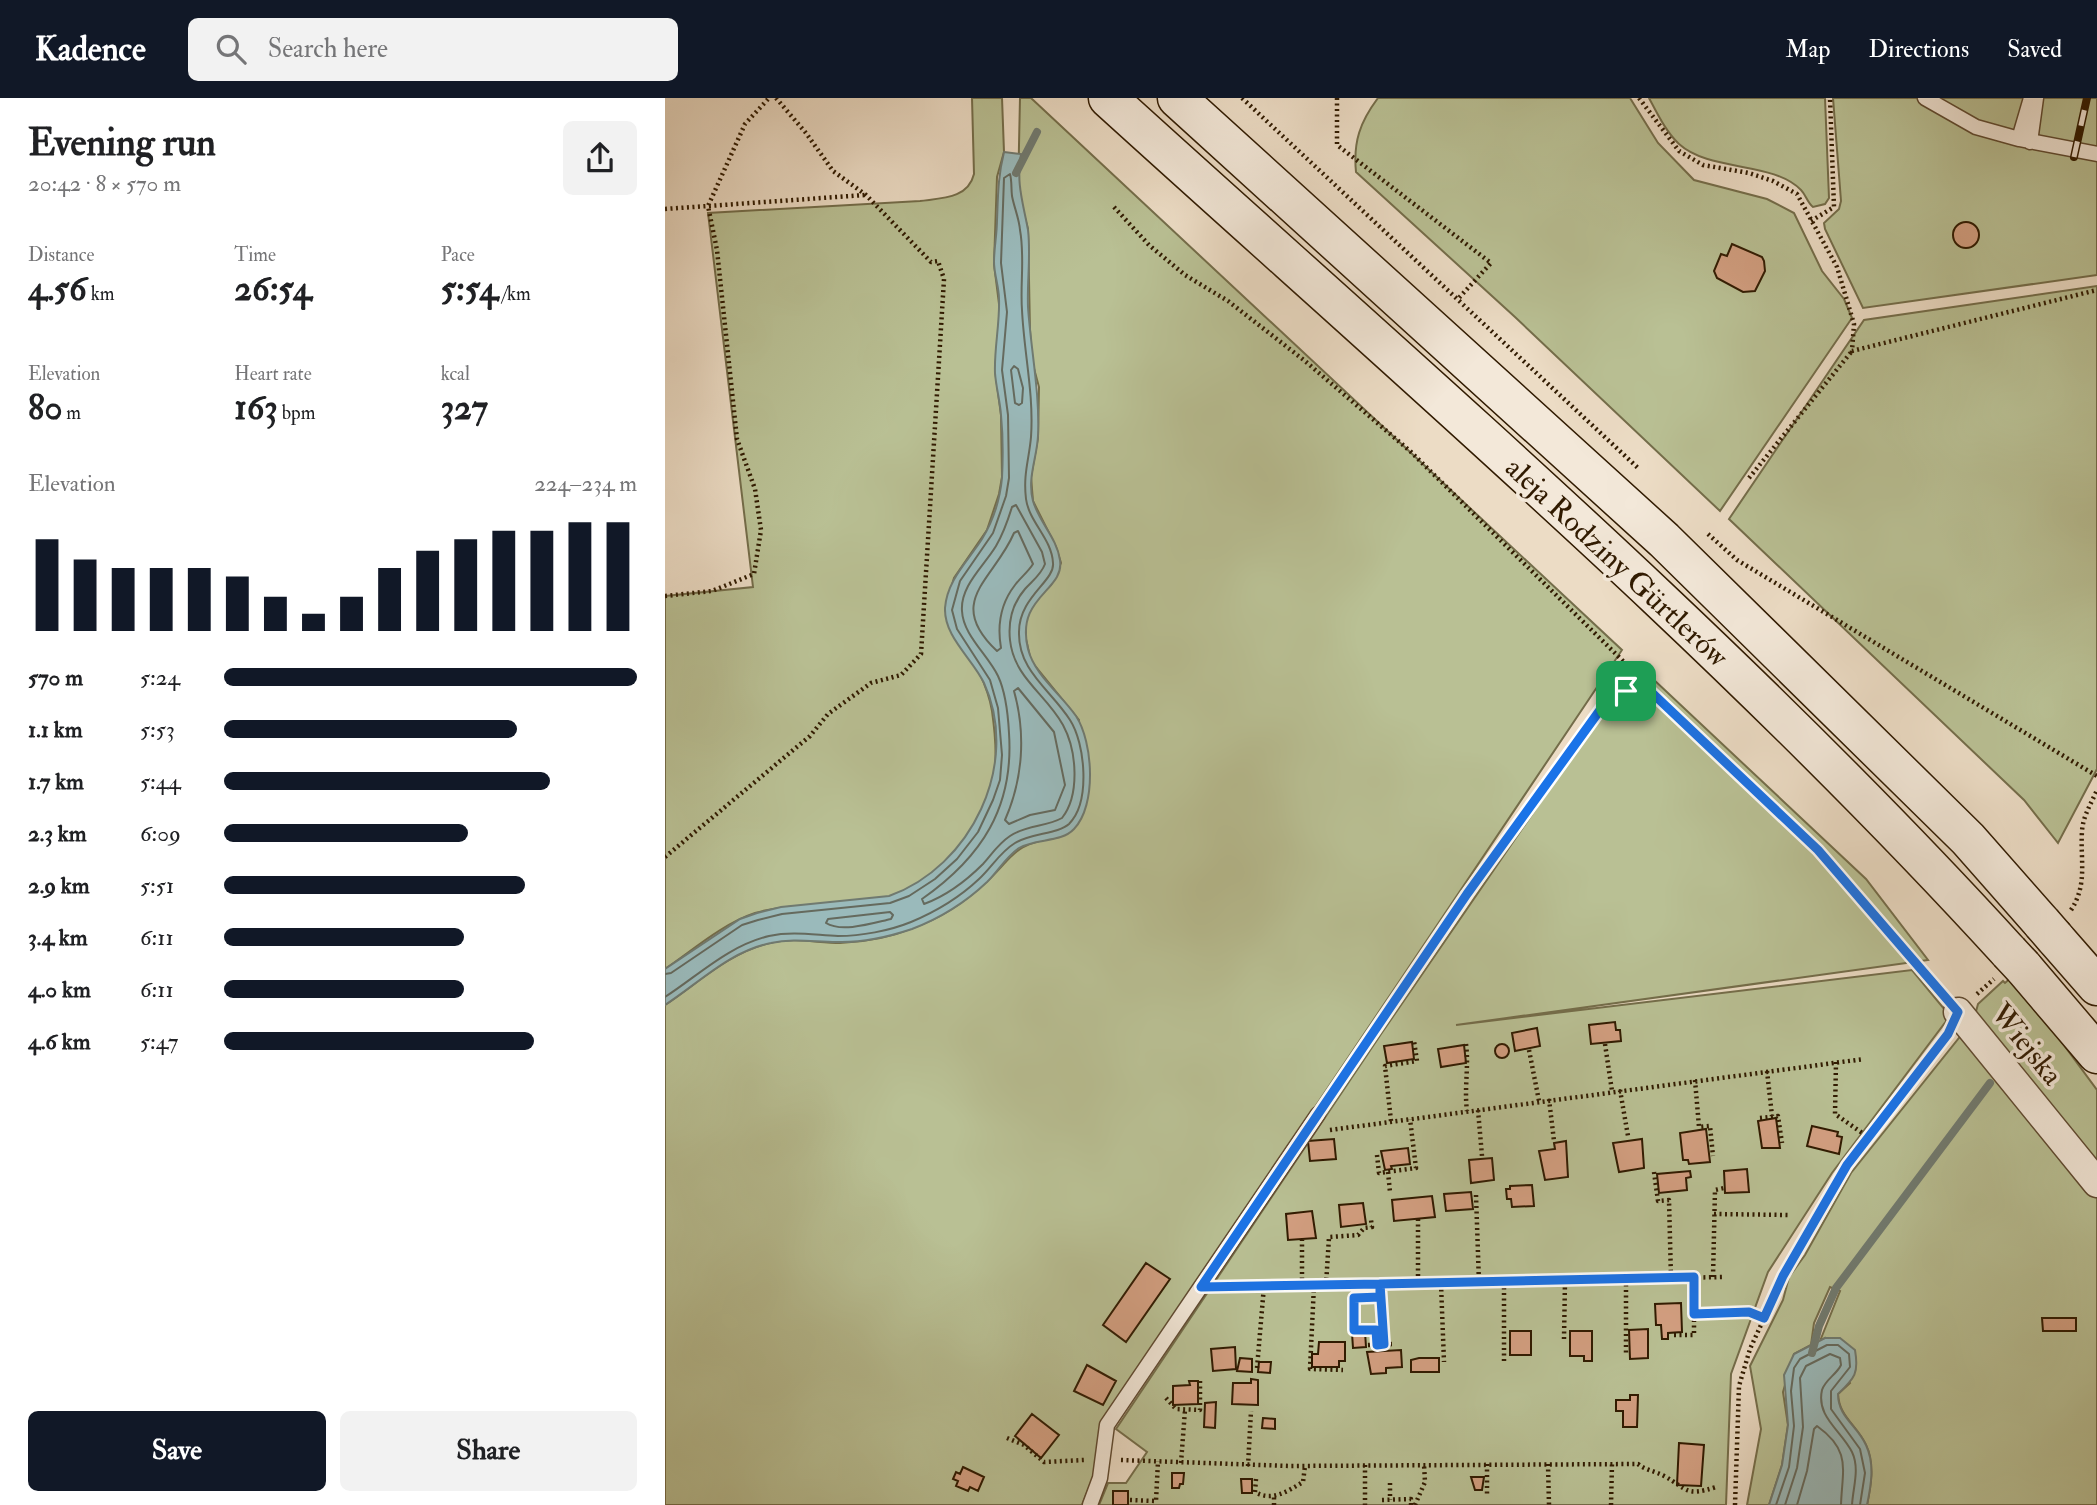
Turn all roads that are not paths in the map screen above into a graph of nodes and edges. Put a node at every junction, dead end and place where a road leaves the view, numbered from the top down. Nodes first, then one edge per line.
1 (1108, 98) edge
2 (1177, 98) edge
3 (1925, 98) edge
4 (2033, 98) edge
5 (1942, 102) edge
6 (2025, 140) junction
7 (2097, 154) edge
8 (2097, 986) edge
9 (1958, 1012) road end
10 (2097, 1054) edge
11 (1318, 1114) road end
12 (2097, 1183) edge
13 (1090, 1505) edge

1 - 10 main road, aleja Rodziny Gürtlerów
2 - 8 main road, aleja Rodziny Gürtlerów
3 - 5 lane
4 - 6 lane
5 - 6 lane
6 - 7 lane
9 - 12 street, Wiejska
11 - 13 lane

